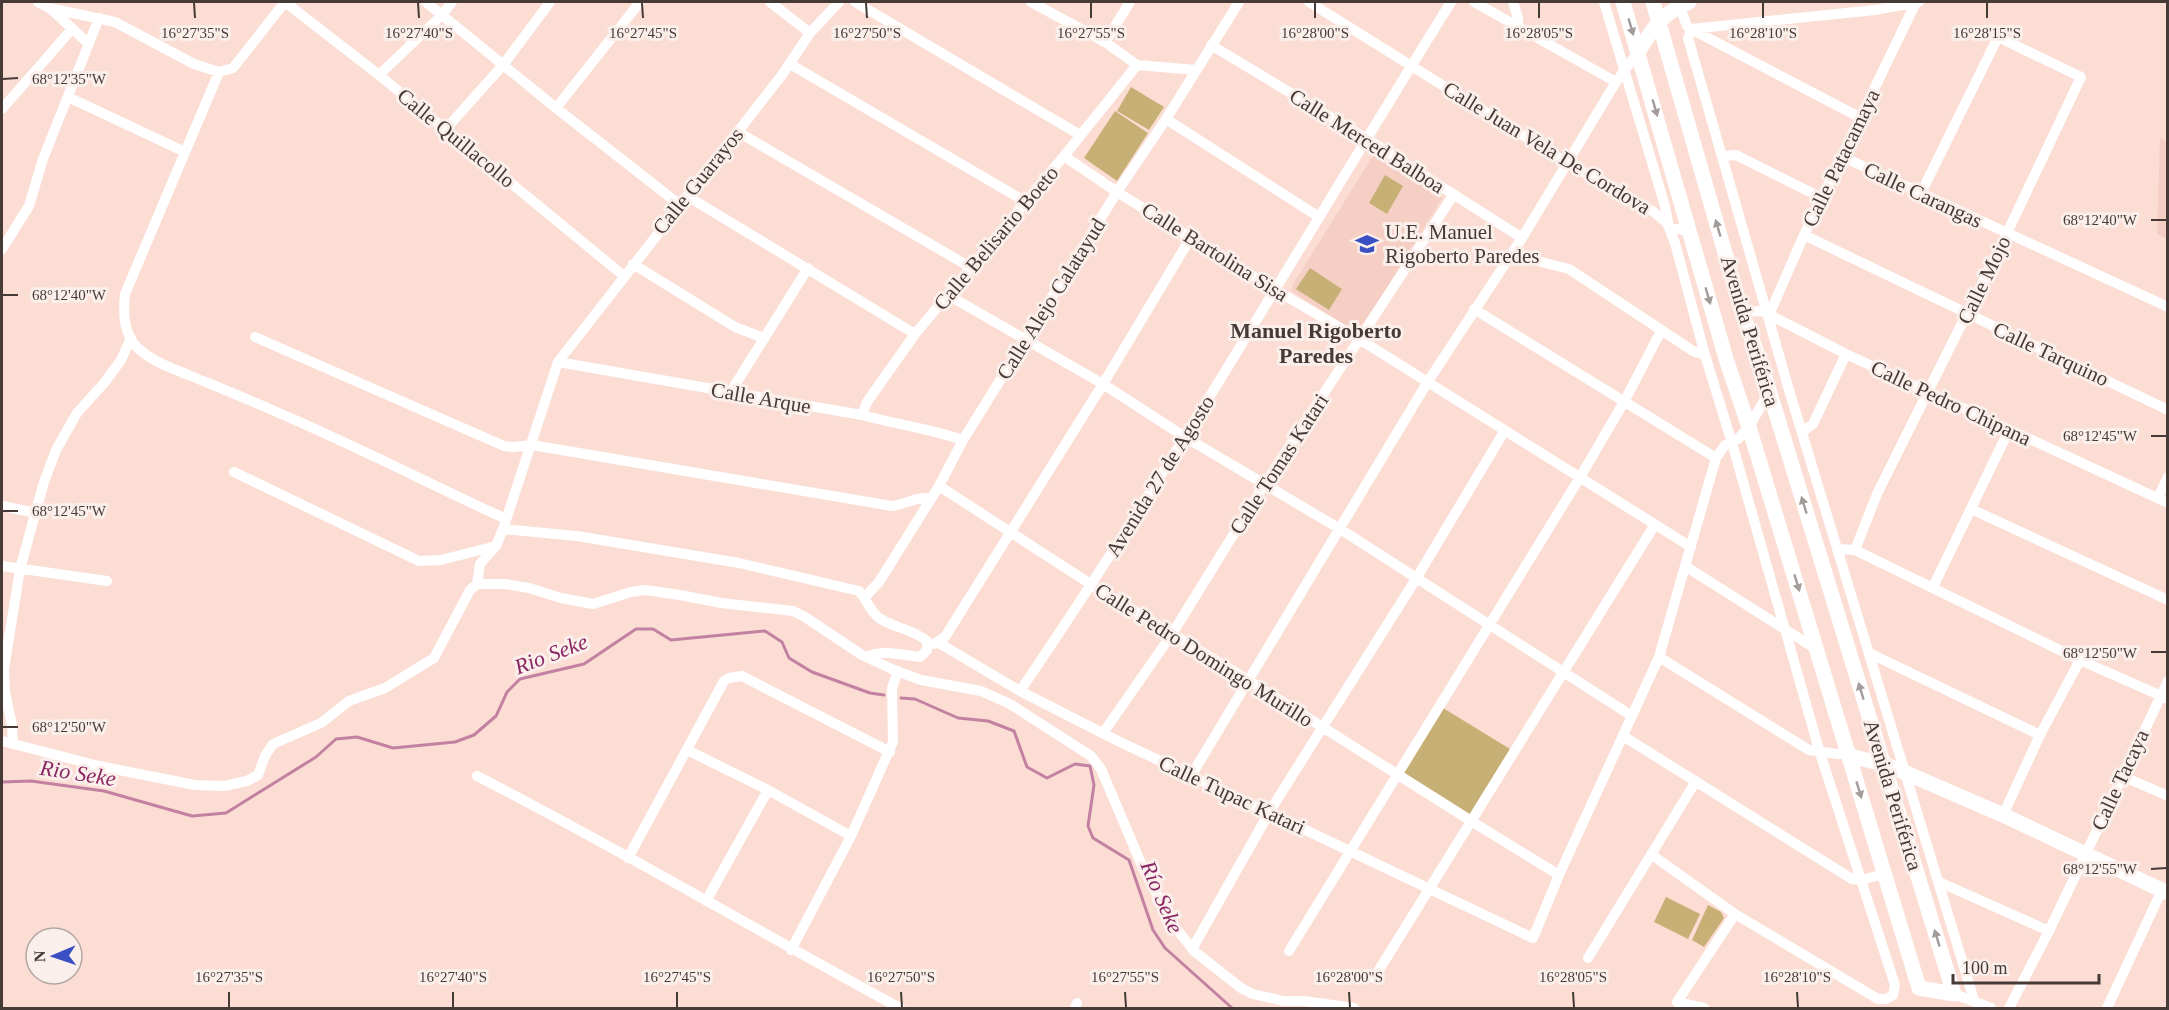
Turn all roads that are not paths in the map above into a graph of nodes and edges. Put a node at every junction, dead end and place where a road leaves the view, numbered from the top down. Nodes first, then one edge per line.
1 (38, 2) edge
2 (285, 2) edge
3 (426, 2) edge
4 (452, 2) edge
5 (550, 2) edge
6 (640, 2) edge
7 (770, 2) edge
8 (839, 2) edge
9 (855, 2) edge
10 (1031, 2) edge
11 (1130, 2) edge
12 (1239, 2) edge
13 (1309, 2) edge
14 (1451, 2) edge
15 (1474, 2) edge
16 (1513, 2) edge
17 (1604, 2) edge
18 (1623, 2) edge
19 (1653, 2) edge
20 (1917, 2) edge
21 (1684, 3) edge
22 (1871, 6) edge
23 (49, 8) junction
24 (442, 15) junction
25 (99, 18) junction
26 (1659, 20) junction
27 (1518, 27) junction
28 (72, 29) junction
29 (1691, 29) junction
30 (810, 33) junction
31 (1104, 42) junction
32 (88, 44) junction
33 (1211, 45) junction
34 (1638, 52) junction
35 (790, 64) junction
36 (502, 65) junction
37 (1137, 65) junction
38 (1411, 65) junction
39 (1196, 70) junction
40 (1625, 70) junction
41 (219, 72) junction
42 (379, 75) junction
43 (1616, 82) junction
44 (68, 97) junction
45 (556, 108) junction
46 (2, 109) edge
47 (1166, 118) junction
48 (1861, 118) junction
49 (445, 130) junction
50 (738, 132) junction
51 (1080, 135) junction
52 (1366, 139) junction
53 (185, 152) junction
54 (1064, 156) junction
55 (1722, 156) junction
56 (1843, 158) junction
57 (1567, 163) junction
58 (1117, 192) junction
59 (1454, 194) junction
60 (1921, 194) junction
61 (1822, 198) junction
62 (683, 200) junction
63 (1026, 202) junction
64 (1319, 216) junction
65 (1669, 227) junction
66 (1690, 232) junction
67 (2007, 233) junction
68 (1804, 235) junction
69 (1191, 237) junction
70 (1522, 238) junction
71 (2, 249) edge
72 (1513, 251) junction
73 (633, 264) junction
74 (970, 267) junction
75 (808, 268) junction
76 (624, 276) junction
77 (1274, 289) junction
78 (948, 295) junction
79 (2168, 307) edge
80 (1474, 309) junction
81 (1742, 312) junction
82 (1967, 314) junction
83 (1769, 315) junction
84 (1661, 330) junction
85 (915, 334) junction
86 (255, 337) dead end
87 (130, 338) junction
88 (764, 338) junction
89 (1027, 339) junction
90 (1359, 339) junction
91 (1846, 354) junction
92 (1705, 356) junction
93 (558, 362) junction
94 (1428, 383) junction
95 (1103, 384) junction
96 (1770, 392) junction
97 (730, 393) junction
98 (1929, 393) junction
99 (1624, 402) junction
100 (2168, 410) edge
101 (862, 415) junction
102 (1749, 427) junction
103 (1505, 430) junction
104 (2009, 430) junction
105 (1802, 432) junction
106 (1185, 437) junction
107 (963, 440) junction
108 (1732, 443) junction
109 (532, 445) junction
110 (1716, 458) junction
111 (234, 472) dead end
112 (2168, 477) edge
113 (1579, 479) junction
114 (1264, 485) junction
115 (939, 486) junction
116 (930, 499) junction
117 (2163, 501) edge
118 (2, 506) edge
119 (1971, 510) junction
120 (36, 513) junction
121 (504, 524) junction
122 (1654, 526) junction
123 (1340, 529) junction
124 (1011, 533) junction
125 (496, 546) junction
126 (1691, 548) junction
127 (1837, 549) junction
128 (1855, 550) junction
129 (2, 566) edge
130 (1685, 566) junction
131 (20, 569) junction
132 (1416, 579) junction
133 (107, 581) dead end
134 (477, 584) junction
135 (1092, 585) junction
136 (1933, 587) junction
137 (865, 597) junction
138 (2168, 600) edge
139 (1489, 626) junction
140 (1786, 630) junction
141 (1172, 634) junction
142 (932, 645) junction
143 (1816, 649) junction
144 (1871, 654) junction
145 (866, 657) junction
146 (1659, 657) junction
147 (2080, 660) junction
148 (898, 672) junction
149 (1563, 673) junction
150 (1248, 680) junction
151 (2168, 681) edge
152 (1020, 691) junction
153 (2164, 697) edge
154 (1632, 716) junction
155 (1322, 728) junction
156 (1103, 733) junction
157 (2040, 735) junction
158 (1623, 736) junction
159 (2, 741) edge
160 (13, 744) junction
161 (687, 750) junction
162 (890, 752) junction
163 (1848, 752) junction
164 (1820, 753) junction
165 (1884, 764) junction
166 (1906, 772) junction
167 (1398, 773) junction
168 (477, 776) dead end
169 (1191, 776) junction
170 (2122, 776) junction
171 (1696, 781) junction
172 (768, 790) junction
173 (2168, 796) edge
174 (1269, 813) junction
175 (2002, 815) junction
176 (1470, 821) junction
177 (851, 836) junction
178 (1350, 851) junction
179 (2086, 854) junction
180 (1652, 855) junction
181 (628, 858) junction
182 (1884, 874) junction
183 (1559, 875) junction
184 (1861, 880) junction
185 (1939, 882) junction
186 (1428, 888) junction
187 (2165, 891) edge
188 (706, 901) junction
189 (1735, 914) junction
190 (2049, 931) junction
191 (1192, 949) junction
192 (791, 950) junction
193 (1288, 951) dead end
194 (1588, 958) dead end
195 (1374, 978) dead end
196 (1954, 994) junction
197 (1974, 1000) junction
198 (900, 1008) edge
199 (1354, 1008) edge
200 (1704, 1008) edge
201 (1991, 1008) edge
202 (2009, 1008) edge
203 (2107, 1008) edge

1 - 23 street
2 - 41 street
2 - 42 street, Calle Quillacollo
3 - 24 street
4 - 24 street
5 - 36 street
6 - 45 street
7 - 30 street
8 - 30 street, Calle Guarayos
9 - 51 street
10 - 31 street
11 - 31 street
12 - 33 street, Calle Alejo Calatayud
13 - 38 street, Calle Juan Vela De Cordova
14 - 38 street, Avenida 27 de Agosto
15 - 27 street
16 - 27 street
17 - 40 street
18 -> 34 street
19 - 26 street, Avenida Periférica
20 - 22 street
20 - 48 street, Calle Patacamaya
21 - 26 street
21 - 29 street
22 - 29 street
23 - 25 street
23 - 28 street
24 - 36 street
24 - 42 street
25 - 32 street
25 - 41 street
26 - 34 street
81 -> 26 street, Avenida Periférica
27 - 43 street
28 - 32 street
28 - 46 street
29 - 48 street
29 - 55 street
30 - 35 street, Calle Guarayos
31 - 37 street
32 - 44 street
33 - 39 street, Calle Alejo Calatayud
33 - 52 street, Calle Merced Balboa
34 - 40 street
34 -> 66 street, Avenida Periférica
35 - 50 street, Calle Guarayos
35 - 63 street
36 - 45 street
36 - 49 street
37 - 39 street
37 - 51 street, Calle Belisario Boeto
38 - 52 street, Avenida 27 de Agosto
38 - 57 street, Calle Juan Vela De Cordova
39 - 47 street, Calle Alejo Calatayud
40 - 43 street
40 - 65 street
41 - 53 street
42 - 49 street, Calle Quillacollo
43 - 57 street
44 - 53 street
44 - 71 street
45 - 62 street
47 - 58 street, Calle Alejo Calatayud
47 - 64 street
48 - 56 street, Calle Patacamaya
49 - 76 street, Calle Quillacollo
50 - 62 street, Calle Guarayos
50 - 74 street
51 - 54 street, Calle Belisario Boeto
52 - 59 street, Calle Merced Balboa
52 - 64 street, Avenida 27 de Agosto
53 - 87 street
54 - 58 street, Calle Bartolina Sisa
54 - 63 street, Calle Belisario Boeto
55 - 61 street
55 - 83 street
56 - 60 street, Calle Carangas
56 - 61 street, Calle Patacamaya
57 - 65 street, Calle Juan Vela De Cordova
57 - 70 street
58 - 69 street, Calle Bartolina Sisa
58 - 89 street, Calle Alejo Calatayud
59 - 70 street, Calle Merced Balboa
59 - 90 street, Calle Tomas Katari
60 - 67 street, Calle Carangas
60 - 67 street, Calle Mojo
61 - 68 street, Calle Patacamaya
62 - 73 street, Calle Guarayos
62 - 75 street
63 - 74 street, Calle Belisario Boeto
64 - 77 street, Avenida 27 de Agosto
65 - 66 street
65 - 92 street, Calle Juan Vela De Cordova
66 -> 102 street, Avenida Periférica
67 - 79 street, Calle Carangas
67 - 82 street, Calle Mojo
68 - 82 street, Calle Tarquino
68 - 83 street, Calle Patacamaya
69 - 77 street, Calle Bartolina Sisa
69 - 95 street
70 - 72 street
72 - 80 street
72 - 84 street
73 - 76 street, Calle Guarayos
73 - 88 street
74 - 78 street, Calle Belisario Boeto
75 - 85 street
75 - 88 street
76 - 93 street, Calle Guarayos
77 - 90 street, Calle Bartolina Sisa
77 - 106 street, Avenida 27 de Agosto
78 - 85 street, Calle Belisario Boeto
78 - 89 street
80 - 94 street
80 - 99 street
81 - 83 street
81 - 96 street, Avenida Periférica
82 - 98 street, Calle Mojo
82 - 100 street, Calle Tarquino
83 - 91 street, Calle Pedro Chipana
83 - 105 street
84 - 92 street
84 - 99 street
85 - 101 street, Calle Belisario Boeto
86 - 109 street
87 - 120 street
87 - 121 street
88 - 97 street
89 - 95 street
89 - 107 street, Calle Alejo Calatayud
90 - 94 street, Calle Bartolina Sisa
90 - 114 street, Calle Tomas Katari
91 - 98 street, Calle Pedro Chipana
91 - 105 street
92 - 108 street, Calle Juan Vela De Cordova
93 - 97 street, Calle Arque
93 - 109 street
94 - 103 street, Calle Bartolina Sisa
94 - 123 street
95 - 106 street
95 - 124 street
96 - 102 street
165 -> 96 street, Avenida Periférica
97 - 101 street, Calle Arque
98 - 104 street, Calle Pedro Chipana
98 - 128 street, Calle Mojo
99 - 110 street
99 - 113 street
101 - 107 street, Calle Arque
102 - 108 street
102 -> 143 street, Avenida Periférica
103 - 113 street, Calle Bartolina Sisa
103 - 132 street
104 - 117 street, Calle Pedro Chipana
104 - 119 street
105 - 127 street
106 - 114 street
106 - 135 street, Avenida 27 de Agosto
107 - 115 street, Calle Alejo Calatayud
108 - 110 street
108 - 140 street, Calle Juan Vela De Cordova
109 - 116 street
109 - 121 street
110 - 126 street
111 - 125 street
112 - 117 street
113 - 122 street, Calle Bartolina Sisa
113 - 139 street
114 - 123 street
114 - 141 street, Calle Tomas Katari
115 - 116 street, Calle Alejo Calatayud
115 - 124 street, Calle Pedro Domingo Murillo
116 - 137 street, Calle Alejo Calatayud
118 - 120 street
119 - 136 street
119 - 138 street
120 - 131 street
121 - 125 street
121 - 137 street
122 - 126 street, Calle Bartolina Sisa
122 - 149 street
123 - 132 street
123 - 150 street
124 - 135 street, Calle Pedro Domingo Murillo
124 - 142 street
125 - 134 street
126 - 130 street
127 - 128 street
127 - 144 street
128 - 136 street
129 - 131 street
130 - 140 street
130 - 146 street
131 - 133 street
131 - 160 street
132 - 139 street
132 - 155 street
134 - 145 street
134 - 160 street
135 - 141 street, Calle Pedro Domingo Murillo
135 - 152 street, Avenida 27 de Agosto
136 - 147 street
137 - 142 street, Calle Tupac Katari
139 - 149 street
139 - 167 street
140 - 143 street
140 - 164 street, Calle Juan Vela De Cordova
141 - 150 street, Calle Pedro Domingo Murillo
141 - 156 street, Calle Tomas Katari
142 - 145 street
142 - 152 street, Calle Tupac Katari
143 - 163 street, Avenida Periférica
144 - 157 street
144 - 166 street
145 - 148 street
146 - 154 street
146 - 164 street
147 - 153 street
147 - 157 street
148 - 162 street
148 - 191 street
149 - 154 street
149 - 176 street
150 - 155 street, Calle Pedro Domingo Murillo
150 - 169 street
151 - 153 street, Calle Tacaya
152 - 156 street, Calle Tupac Katari
153 - 170 street, Calle Tacaya
154 - 158 street
155 - 167 street, Calle Pedro Domingo Murillo
155 - 174 street
156 - 169 street, Calle Tupac Katari
157 - 175 street
158 - 171 street
158 - 183 street
159 - 160 street
161 - 162 street
161 - 172 street
161 - 181 street
162 - 177 street
163 - 164 street
163 - 165 street
163 -> 182 street, Avenida Periférica
164 - 184 street, Calle Juan Vela De Cordova
165 - 166 street
196 -> 165 street, Avenida Periférica
166 - 175 street
166 - 185 street
167 - 176 street, Calle Pedro Domingo Murillo
167 - 178 street
168 - 181 street
169 - 174 street, Calle Tupac Katari
170 - 173 street
170 - 179 street, Calle Tacaya
171 - 180 street
171 - 184 street
172 - 177 street
172 - 188 street
174 - 178 street, Calle Tupac Katari
174 - 191 street
175 - 179 street
176 - 183 street, Calle Pedro Domingo Murillo
176 - 186 street
177 - 192 street
178 - 186 street, Calle Tupac Katari
178 - 193 street
179 - 187 street
179 - 190 street, Calle Tacaya
180 - 189 street
180 - 194 street
181 - 188 street
182 - 184 street
182 - 196 street, Avenida Periférica
183 - 186 street, Calle Tupac Katari
184 - 189 street, Calle Juan Vela De Cordova
185 - 190 street
185 - 197 street
186 - 195 street
187 - 203 street
188 - 192 street
189 - 200 street
190 - 202 street, Calle Tacaya
191 - 199 street
192 - 198 street
196 - 197 street
197 - 201 street

